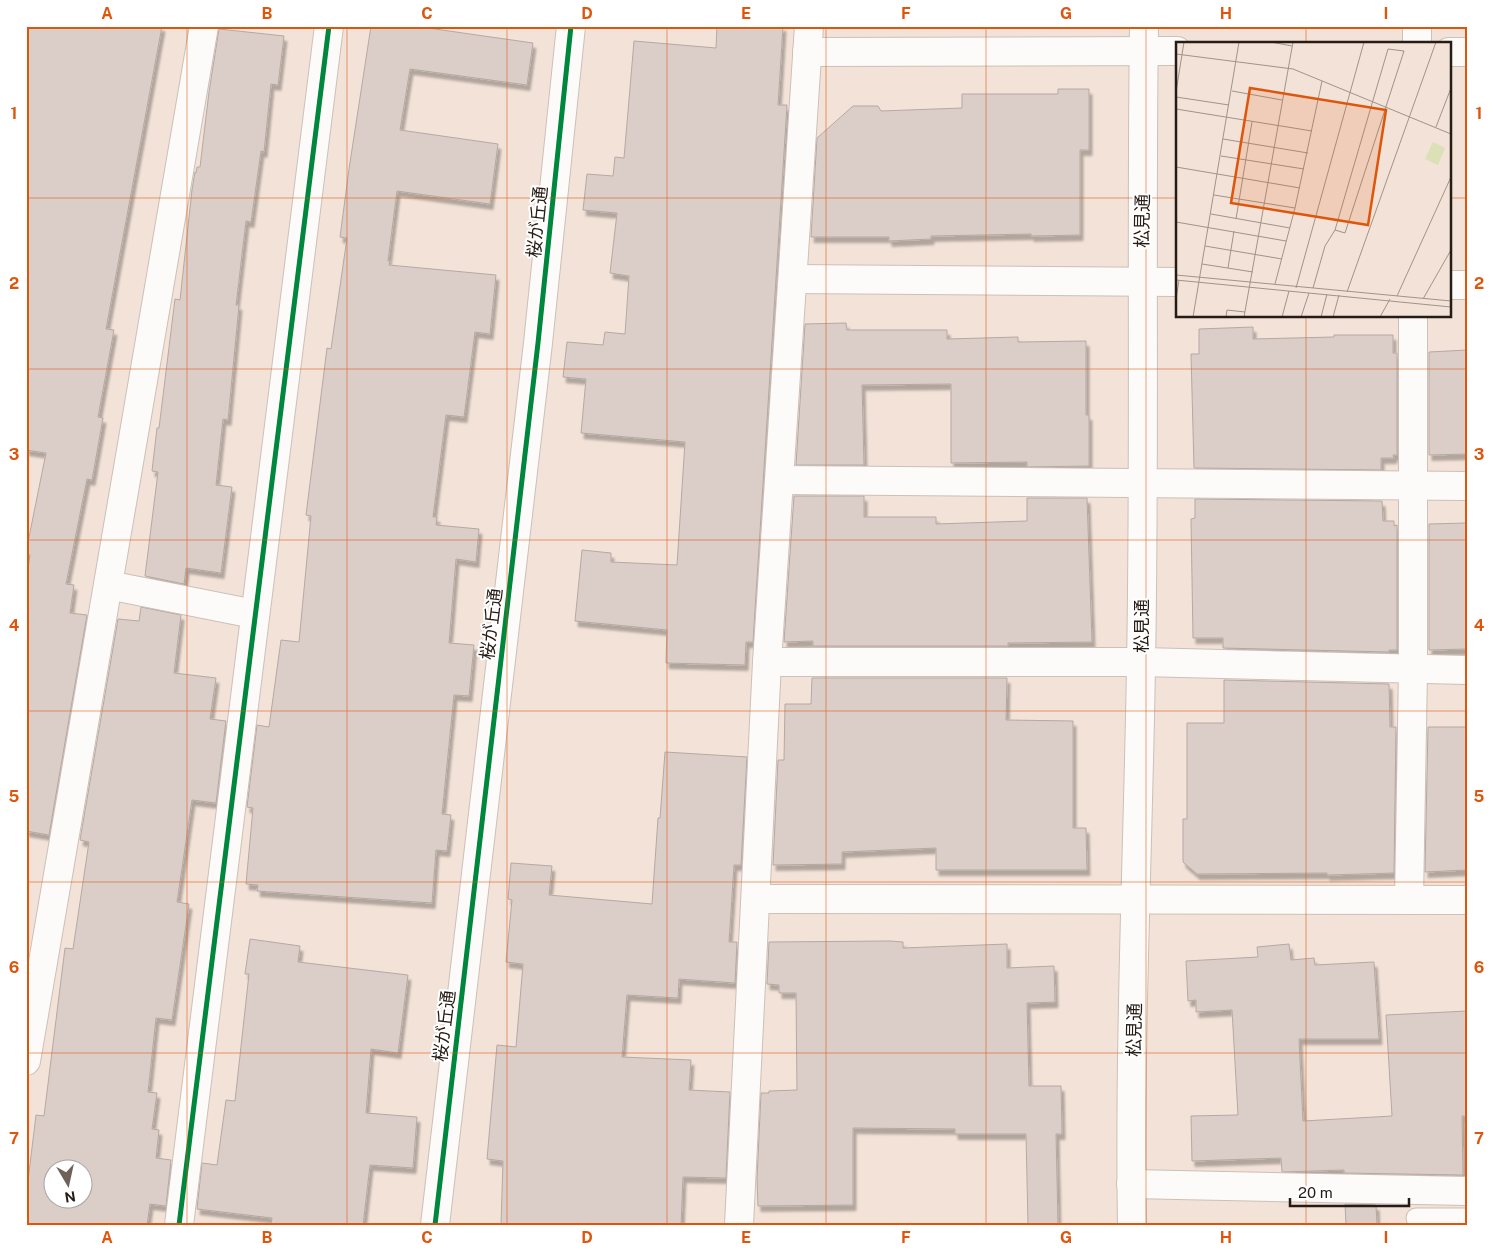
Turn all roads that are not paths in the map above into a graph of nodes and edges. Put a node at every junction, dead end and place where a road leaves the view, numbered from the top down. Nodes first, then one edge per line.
1 (204, 26) edge
2 (329, 26) edge
3 (571, 26) edge
4 (1417, 26) edge
5 (1144, 38) edge
6 (808, 39) edge
7 (1417, 42) edge
8 (1176, 51) edge
9 (1450, 52) edge
10 (1467, 52) edge
11 (793, 279) junction
12 (1142, 282) junction
13 (1176, 282) edge
14 (1450, 285) edge
15 (1467, 285) edge
16 (1413, 318) edge
17 (780, 480) junction
18 (1142, 484) junction
19 (1412, 486) junction
20 (1467, 486) edge
21 (108, 585) junction
22 (254, 614) junction
23 (767, 662) junction
24 (1141, 662) junction
25 (1413, 670) junction
26 (1467, 670) edge
27 (756, 900) junction
28 (1136, 900) junction
29 (1409, 900) junction
30 (1467, 900) edge
31 (26, 1062) edge
32 (1132, 1184) junction
33 (1467, 1191) edge
34 (1416, 1218) dead end
35 (1467, 1218) edge
36 (179, 1225) edge
37 (435, 1225) edge
38 (739, 1225) edge
39 (1132, 1225) edge

1 - 21 street
2 - 22 street
3 - 37 street, 桜が丘通
4 - 7 street
5 - 6 street
5 - 8 street
5 - 12 street, 松見通
6 - 11 street
9 - 10 street
11 - 12 street
11 - 17 street
12 - 13 street
12 - 18 street, 松見通
14 - 15 street
16 - 19 street
17 - 18 street
17 - 23 street
18 - 19 street
18 - 24 street, 松見通
19 - 20 street
19 - 25 street
21 - 22 street
21 - 31 street
22 - 36 street
23 - 24 street
23 - 27 street
24 - 25 street
24 - 28 street, 松見通
25 - 26 street
25 - 29 street
27 - 28 street
27 - 38 street
28 - 29 street
28 - 32 street, 松見通
29 - 30 street
32 - 33 street
32 - 39 street, 松見通
34 - 35 lane

